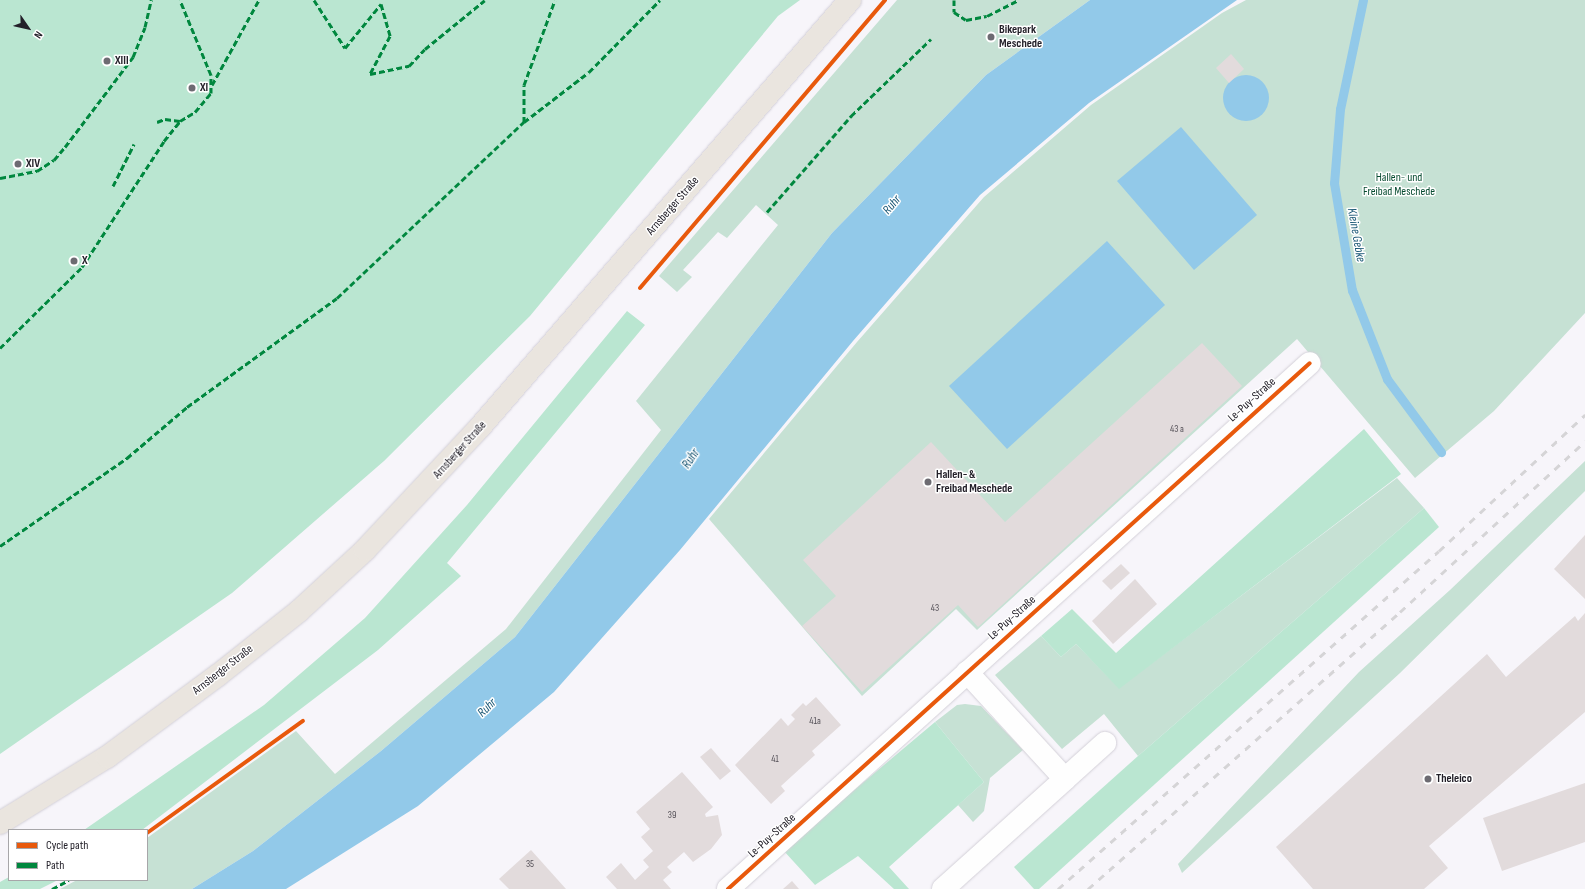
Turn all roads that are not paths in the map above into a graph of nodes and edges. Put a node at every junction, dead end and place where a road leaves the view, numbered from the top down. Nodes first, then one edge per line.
1 (850, 0) edge
2 (1310, 363) dead end
3 (967, 672) junction
4 (1105, 742) dead end
5 (1065, 779) junction
6 (0, 823) edge
7 (728, 889) edge
8 (942, 889) edge

1 - 6 main road, Arnsberger Straße
2 - 3 street, Le-Puy-Straße
3 - 5 street
3 - 7 street, Le-Puy-Straße
4 - 5 street
5 - 8 street

